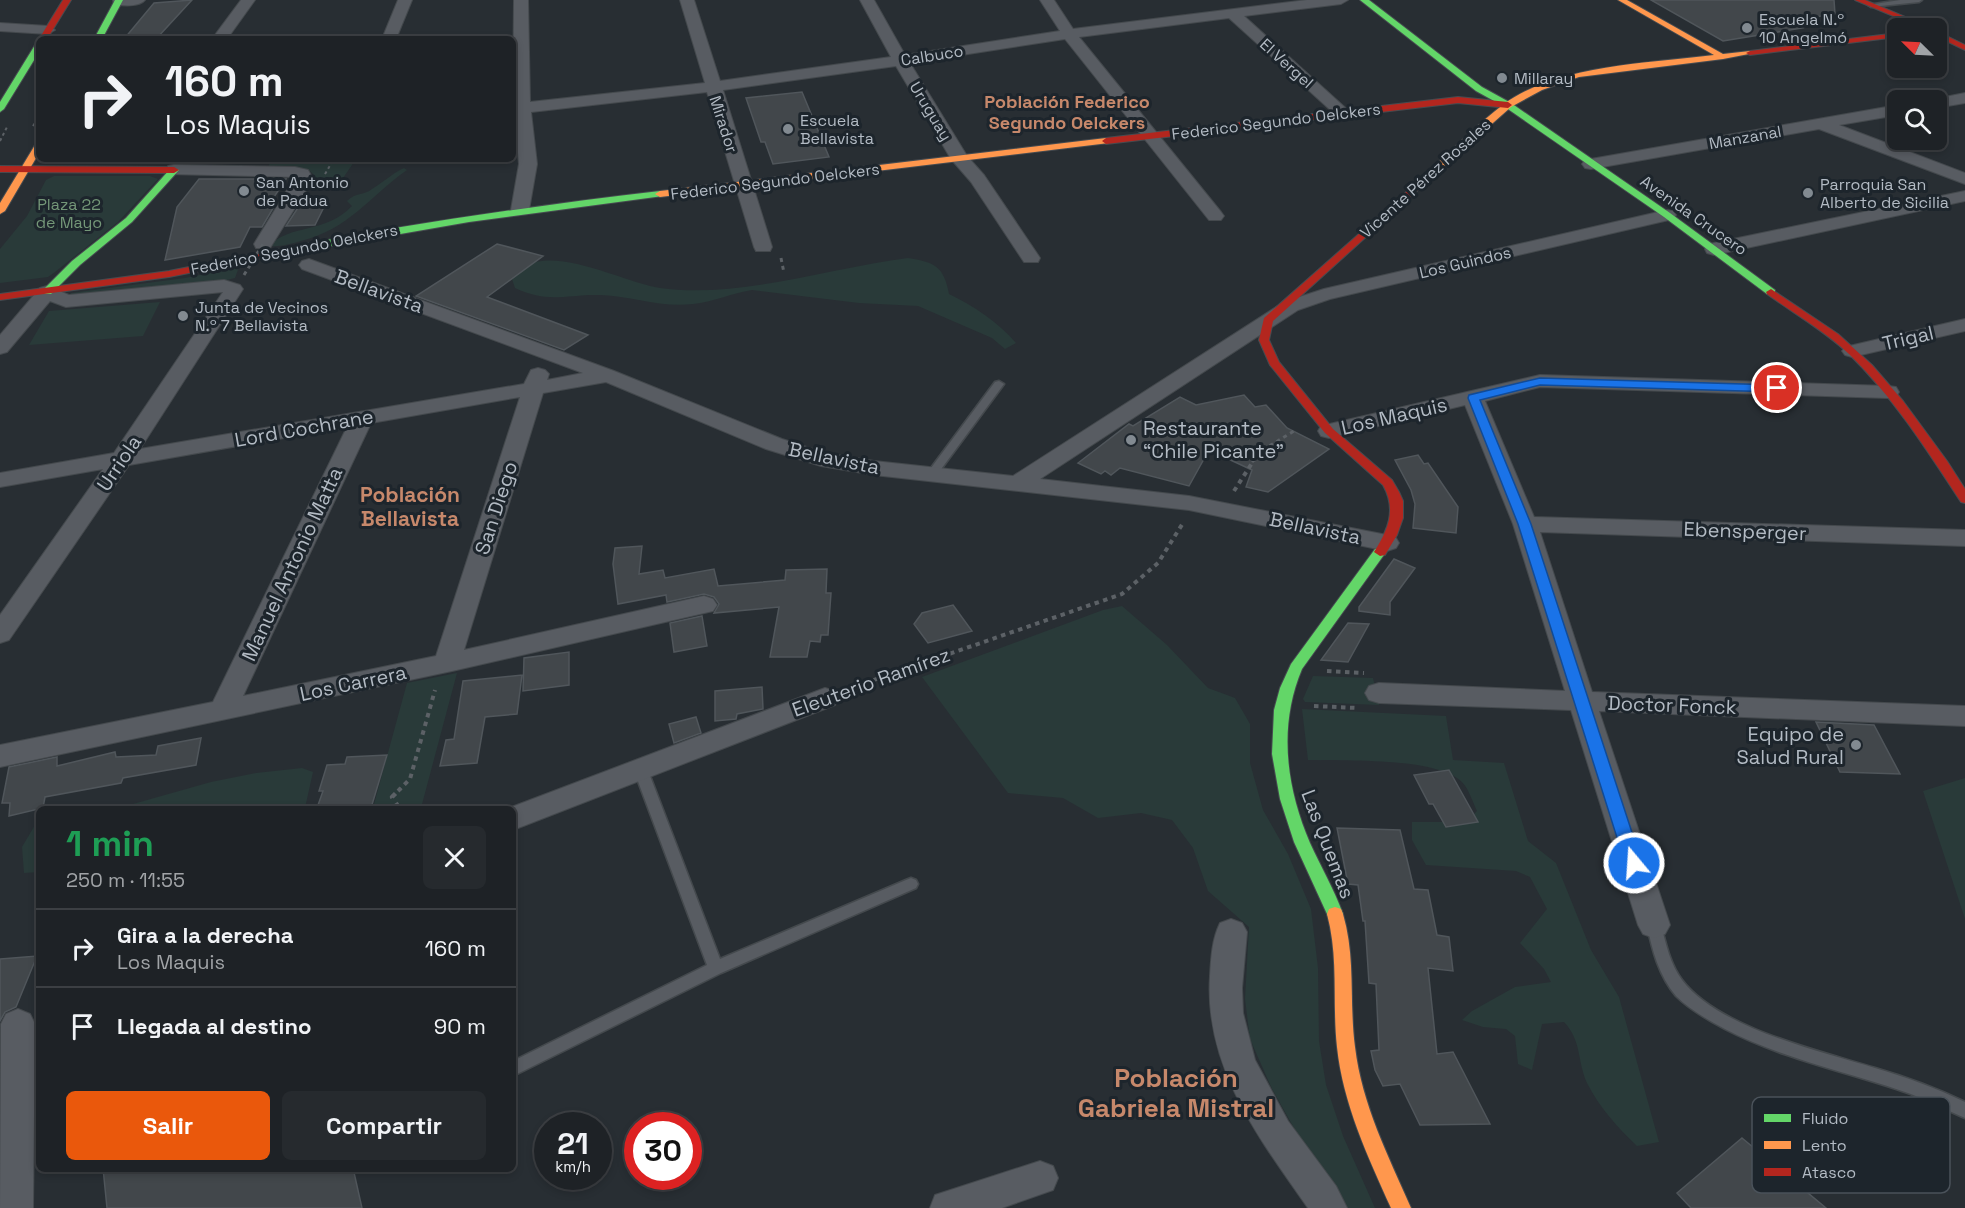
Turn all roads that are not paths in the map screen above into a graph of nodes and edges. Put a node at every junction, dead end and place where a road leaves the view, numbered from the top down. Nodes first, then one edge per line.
1 (67, 0) edge
2 (119, 0) edge
3 (138, 0) edge
4 (248, 0) edge
5 (405, 0) edge
6 (520, 0) edge
7 (687, 0) edge
8 (867, 0) edge
9 (1047, 0) edge
10 (1194, 0) edge
11 (1341, 0) edge
12 (1364, 0) edge
13 (1622, 0) edge
14 (1919, 0) edge
15 (1865, 2) edge
16 (1260, 4) edge
17 (1232, 13) junction
18 (1210, 15) junction
19 (1903, 18) edge
20 (0, 27) edge
21 (1957, 28) dead end
22 (1947, 30) edge
23 (46, 34) edge
24 (1070, 34) junction
25 (100, 36) edge
26 (221, 36) edge
27 (390, 36) edge
28 (1887, 36) edge
29 (1947, 38) edge
30 (1965, 48) edge
31 (36, 50) edge
32 (1723, 57) junction
33 (900, 59) junction
34 (712, 86) junction
35 (1965, 98) edge
36 (1947, 101) edge
37 (1508, 105) junction
38 (1947, 106) edge
39 (523, 108) junction
40 (0, 109) edge
41 (1887, 112) edge
42 (1343, 113) junction
43 (1965, 113) edge
44 (1821, 124) junction
45 (1152, 136) junction
46 (36, 150) edge
47 (960, 159) junction
48 (1592, 164) junction
49 (260, 165) edge
50 (0, 169) edge
51 (25, 170) junction
52 (174, 170) junction
53 (1965, 179) edge
54 (744, 184) junction
55 (1965, 196) edge
56 (520, 210) junction
57 (0, 211) edge
58 (1667, 215) junction
59 (1215, 216) dead end
60 (263, 244) road end
61 (763, 247) dead end
62 (1714, 249) junction
63 (1030, 258) dead end
64 (309, 265) dead end
65 (1024, 277) dead end
66 (238, 282) joint
67 (46, 292) junction
68 (0, 297) edge
69 (1268, 320) junction
70 (1965, 325) edge
71 (0, 348) edge
72 (1852, 351) junction
73 (545, 352) junction
74 (607, 375) junction
75 (999, 384) dead end
76 (534, 388) junction
77 (1888, 392) junction
78 (1473, 398) junction
79 (362, 418) junction
80 (1325, 426) junction
81 (122, 459) junction
82 (932, 474) junction
83 (1957, 474) edge
84 (0, 480) edge
85 (1018, 483) junction
86 (1965, 499) edge
87 (1525, 524) junction
88 (1965, 538) edge
89 (1387, 543) junction
90 (704, 605) dead end
91 (0, 634) edge
92 (450, 663) junction
93 (1373, 692) road end
94 (825, 698) road end
95 (1581, 702) junction
96 (222, 711) junction
97 (1965, 716) edge
98 (0, 756) edge
99 (640, 768) junction
100 (516, 818) edge
101 (911, 884) dead end
102 (1654, 925) joint
103 (1231, 932) dead end
104 (716, 968) junction
105 (19, 1024) edge
106 (516, 1068) edge
107 (1938, 1097) edge
108 (1950, 1102) edge
109 (1965, 1110) edge
110 (1040, 1178) dead end
111 (15, 1208) edge
112 (948, 1208) edge
113 (1329, 1208) edge
114 (1401, 1208) edge

1 - 23 main road
2 - 3 street
2 - 25 main road
4 - 26 street
5 - 27 street
6 - 39 street
7 - 34 street, Mirador
8 - 33 street, Uruguay
9 - 24 street
10 - 18 street
11 - 16 street, Calbuco
12 - 37 main road, Avenida Crucero
13 - 32 main road
14 - 15 lane
15 - 19 main road
16 - 17 street, Calbuco
17 - 18 street, Calbuco
17 - 42 street, El Vergel
18 - 24 street, Calbuco
20 - 23 street
21 - 22 main road
24 - 33 street, Calbuco
24 - 45 street
28 - 32 main road, Vicente Pérez Rosales
29 - 30 main road
31 - 40 main road
32 - 37 main road, Vicente Pérez Rosales
33 - 34 street, Calbuco
33 - 47 street, Uruguay
34 - 39 street, Calbuco
34 - 54 street, Mirador
35 - 36 street
37 - 42 main road, Federico Segundo Oelckers
37 - 48 main road, Avenida Crucero
37 - 69 main road, Vicente Pérez Rosales
38 - 43 street
39 - 56 street
41 - 44 street, Manzanal
42 - 45 main road, Federico Segundo Oelckers
44 - 48 street, Manzanal
44 - 53 street
45 - 47 main road, Federico Segundo Oelckers
45 - 59 street
46 - 51 main road
47 - 54 main road, Federico Segundo Oelckers
47 - 63 street, Uruguay
47 - 65 street, Uruguay
48 - 58 main road, Avenida Crucero
49 - 52 street
49 - 60 street
50 - 51 main road
51 - 52 main road
51 - 57 main road
52 - 67 main road
54 - 56 main road, Federico Segundo Oelckers
54 - 61 street, Mirador
55 - 62 street
56 - 67 main road, Federico Segundo Oelckers
58 - 62 main road, Avenida Crucero
58 - 69 street, Los Guindos
62 - 72 main road, Avenida Crucero
64 - 73 street, Bellavista
66 - 67 street, Federico Segundo Oelckers
66 - 81 street, Urriola
67 - 68 main road, Federico Segundo Oelckers
67 - 71 street
69 - 80 main road, Las Quemas
69 - 85 street, Vicente Pérez Rosales
70 - 72 street, Trigal
72 - 77 main road, Avenida Crucero
73 - 74 street, Bellavista
73 - 76 street, San Diego
74 - 76 street, Lord Cochrane
74 - 82 street, Bellavista
75 - 82 lane
76 - 79 street, Lord Cochrane
76 - 92 street, San Diego
77 - 78 street, Los Maquis
77 - 83 main road, Avenida Crucero
78 - 80 street, Los Maquis
78 - 87 street
79 - 81 street, Lord Cochrane
79 - 96 street, Manuel Antonio Matta
80 - 89 main road, Las Quemas
81 - 84 street, Lord Cochrane
81 - 91 street, Urriola
82 - 85 street, Bellavista
83 - 86 main road, Avenida Crucero
85 - 89 street, Bellavista
87 - 88 street, Ebensperger
87 - 95 street
89 - 114 main road, Las Quemas
90 - 92 street, Los Carrera
92 - 96 street, Los Carrera
93 - 95 street, Doctor Fonck
94 - 99 street, Eleuterio Ramírez
95 - 97 street, Doctor Fonck
95 - 102 street
96 - 98 street, Los Carrera
99 - 100 street, Eleuterio Ramírez
99 - 104 lane
101 - 104 lane
102 - 107 lane
103 - 113 street
104 - 106 lane
105 - 111 street
108 - 109 lane
110 - 112 street

